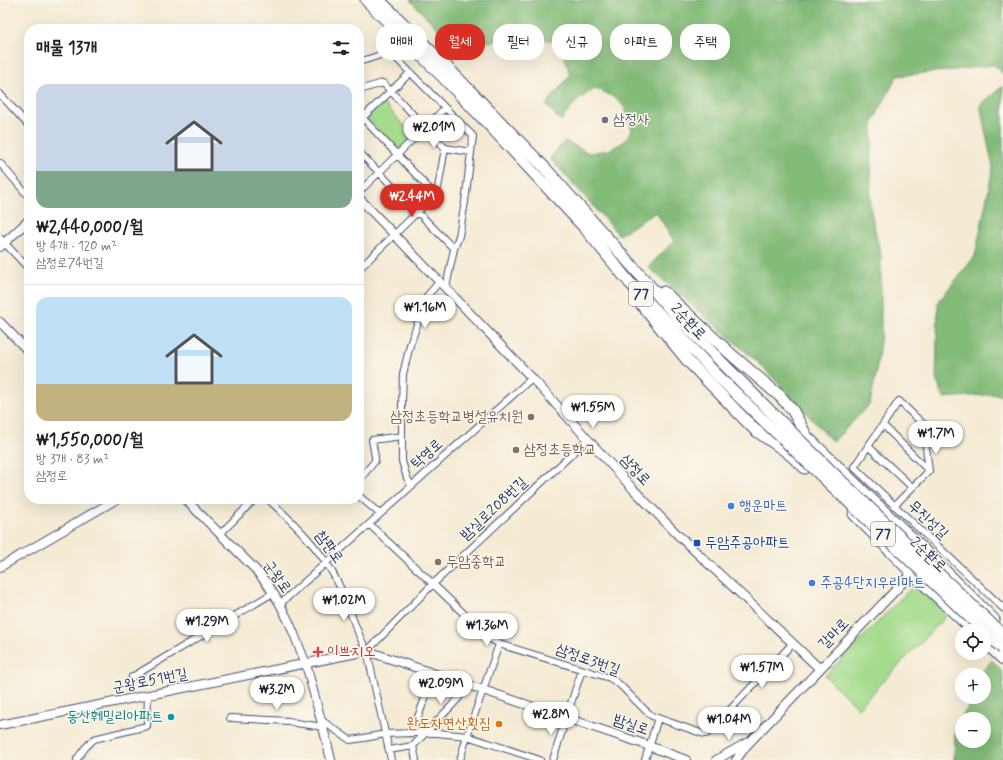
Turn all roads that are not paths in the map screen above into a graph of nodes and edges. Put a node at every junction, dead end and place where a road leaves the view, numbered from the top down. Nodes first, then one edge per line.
1 (366, 0) edge
2 (379, 0) edge
3 (364, 60) edge
4 (410, 73) junction
5 (364, 89) edge
6 (391, 91) junction
7 (0, 94) edge
8 (445, 108) junction
9 (364, 115) edge
10 (24, 120) edge
11 (364, 122) edge
12 (425, 127) junction
13 (445, 148) junction
14 (471, 152) junction
15 (398, 154) junction
16 (364, 157) edge
17 (528, 159) junction
18 (0, 163) edge
19 (379, 172) junction
20 (364, 187) edge
21 (24, 192) edge
22 (435, 194) junction
23 (364, 203) edge
24 (418, 212) junction
25 (24, 224) edge
26 (394, 234) junction
27 (1, 243) edge
28 (454, 249) junction
29 (625, 258) junction
30 (24, 264) edge
31 (364, 264) edge
32 (629, 282) junction
33 (443, 284) junction
34 (0, 322) edge
35 (24, 347) edge
36 (532, 378) junction
37 (767, 416) junction
38 (799, 423) junction
39 (883, 425) junction
40 (402, 436) junction
41 (588, 439) junction
42 (868, 446) junction
43 (781, 448) junction
44 (791, 455) junction
45 (929, 470) junction
46 (364, 474) edge
47 (412, 485) junction
48 (912, 487) junction
49 (364, 500) edge
50 (107, 504) edge
51 (190, 504) edge
52 (250, 504) edge
53 (273, 504) edge
54 (894, 506) junction
55 (380, 514) junction
56 (857, 517) junction
57 (369, 524) junction
58 (883, 528) junction
59 (220, 534) junction
60 (893, 537) junction
61 (937, 546) junction
62 (925, 559) junction
63 (326, 563) junction
64 (902, 563) junction
65 (0, 567) edge
66 (912, 573) junction
67 (433, 584) junction
68 (273, 593) junction
69 (961, 600) junction
70 (280, 604) junction
71 (1003, 608) edge
72 (991, 616) junction
73 (967, 624) edge
74 (1003, 628) edge
75 (1003, 636) edge
76 (793, 643) junction
77 (499, 644) junction
78 (991, 648) edge
79 (1003, 649) edge
80 (367, 651) junction
81 (1003, 659) edge
82 (306, 664) junction
83 (820, 668) junction
84 (582, 670) junction
85 (434, 674) junction
86 (132, 677) dead end
87 (466, 685) junction
88 (482, 690) junction
89 (148, 695) junction
90 (230, 718) dead end
91 (566, 718) junction
92 (658, 718) junction
93 (322, 723) junction
94 (0, 725) edge
95 (412, 733) junction
96 (426, 733) junction
97 (385, 734) junction
98 (466, 736) junction
99 (752, 739) junction
100 (413, 746) junction
101 (649, 746) junction
102 (388, 750) junction
103 (78, 759) edge
104 (331, 760) edge
105 (391, 760) edge
106 (416, 760) edge
107 (460, 760) edge
108 (540, 760) edge
109 (553, 760) edge
110 (644, 760) edge
111 (686, 760) edge
112 (716, 760) edge
113 (736, 760) edge

1 - 17 highway, 2순환로 / 77
2 - 17 highway, 2순환로 / 77
3 - 4 street
4 - 6 street
4 - 8 street
5 - 6 street
6 - 9 street
6 - 12 street
7 - 10 street
8 - 12 street
8 - 14 street
11 - 15 street
12 - 13 street
12 - 15 street
13 - 14 street
13 - 22 street
14 - 28 street
15 - 19 street
15 - 22 street
16 - 19 street
17 - 29 highway, 2순환로 / 77
17 - 32 highway, 2순환로 / 77
18 - 21 street
19 - 20 street
19 - 24 street
22 - 24 street
23 - 26 street, 삼정로
24 - 26 street
24 - 28 street
25 - 27 street
26 - 31 street
26 - 33 street, 삼정로
27 - 30 street
28 - 33 street
29 - 37 highway, 2순환로 / 77
29 - 38 highway
32 - 37 highway, 2순환로 / 77
32 - 43 highway
33 - 36 street, 삼정로
33 - 40 street, 탁영로
34 - 35 street
36 - 41 street, 삼정로
36 - 47 street, 탁영로
37 - 75 highway, 2순환로 / 77, bridge
37 - 79 highway, 2순환로 / 77, bridge
38 - 43 highway
38 - 62 highway
39 - 42 street, 무진성길
39 - 45 street
39 - 45 street, 무진성길
40 - 46 street
40 - 47 street, 탁영로
41 - 67 street, 밤실로208번길
41 - 76 street, 삼정로
42 - 48 street
42 - 54 street, 무진성길
43 - 44 highway
44 - 56 highway
44 - 58 highway
45 - 48 street
47 - 55 street, 탁영로
48 - 54 street
49 - 55 street
50 - 65 street
51 - 59 street, 군왕로
52 - 59 street
53 - 63 street, 참판로
54 - 61 street, 무진성길
55 - 57 street, 탁영로
56 - 58 highway
56 - 64 highway
57 - 63 street, 탁영로
57 - 67 street, 삼정로3번길
58 - 60 highway
59 - 68 street, 군왕로
60 - 62 highway
60 - 64 highway
61 - 62 street, 갈마로
61 - 71 street, 무진성길
62 - 66 street, 갈마로
62 - 69 highway
62 - 72 highway
63 - 70 street, 탁영로
63 - 80 street, 참판로
64 - 66 highway
66 - 73 highway
66 - 83 street, 갈마로
67 - 77 street, 삼정로3번길
67 - 80 street, 밤실로208번길
68 - 70 street, 군왕로
68 - 86 street
69 - 72 highway
69 - 75 highway
70 - 82 street, 군왕로
72 - 74 highway
76 - 83 street, 삼정로
76 - 92 street, 삼정로3번길
77 - 84 street, 삼정로3번길
77 - 88 street
78 - 81 highway
80 - 82 street
80 - 85 street, 밤실로
80 - 97 street, 참판로
82 - 89 street, 군왕로51번길
82 - 93 street, 군왕로
83 - 99 street, 갈마로
84 - 91 street
84 - 92 street, 삼정로3번길
85 - 87 street, 밤실로
85 - 95 street
87 - 88 street, 밤실로
87 - 96 street
88 - 91 street, 밤실로
88 - 98 street
89 - 94 street, 군왕로51번길
89 - 103 street
90 - 93 street
91 - 101 street, 밤실로
91 - 109 street
92 - 101 street
93 - 97 street
93 - 104 street, 군왕로
95 - 96 street
95 - 97 street
96 - 98 street
96 - 100 street
97 - 102 street, 참판로
98 - 107 street
98 - 108 street
99 - 112 street
99 - 113 street, 갈마로
100 - 102 street
100 - 106 street
101 - 110 street
101 - 111 street, 밤실로
102 - 105 street, 참판로

